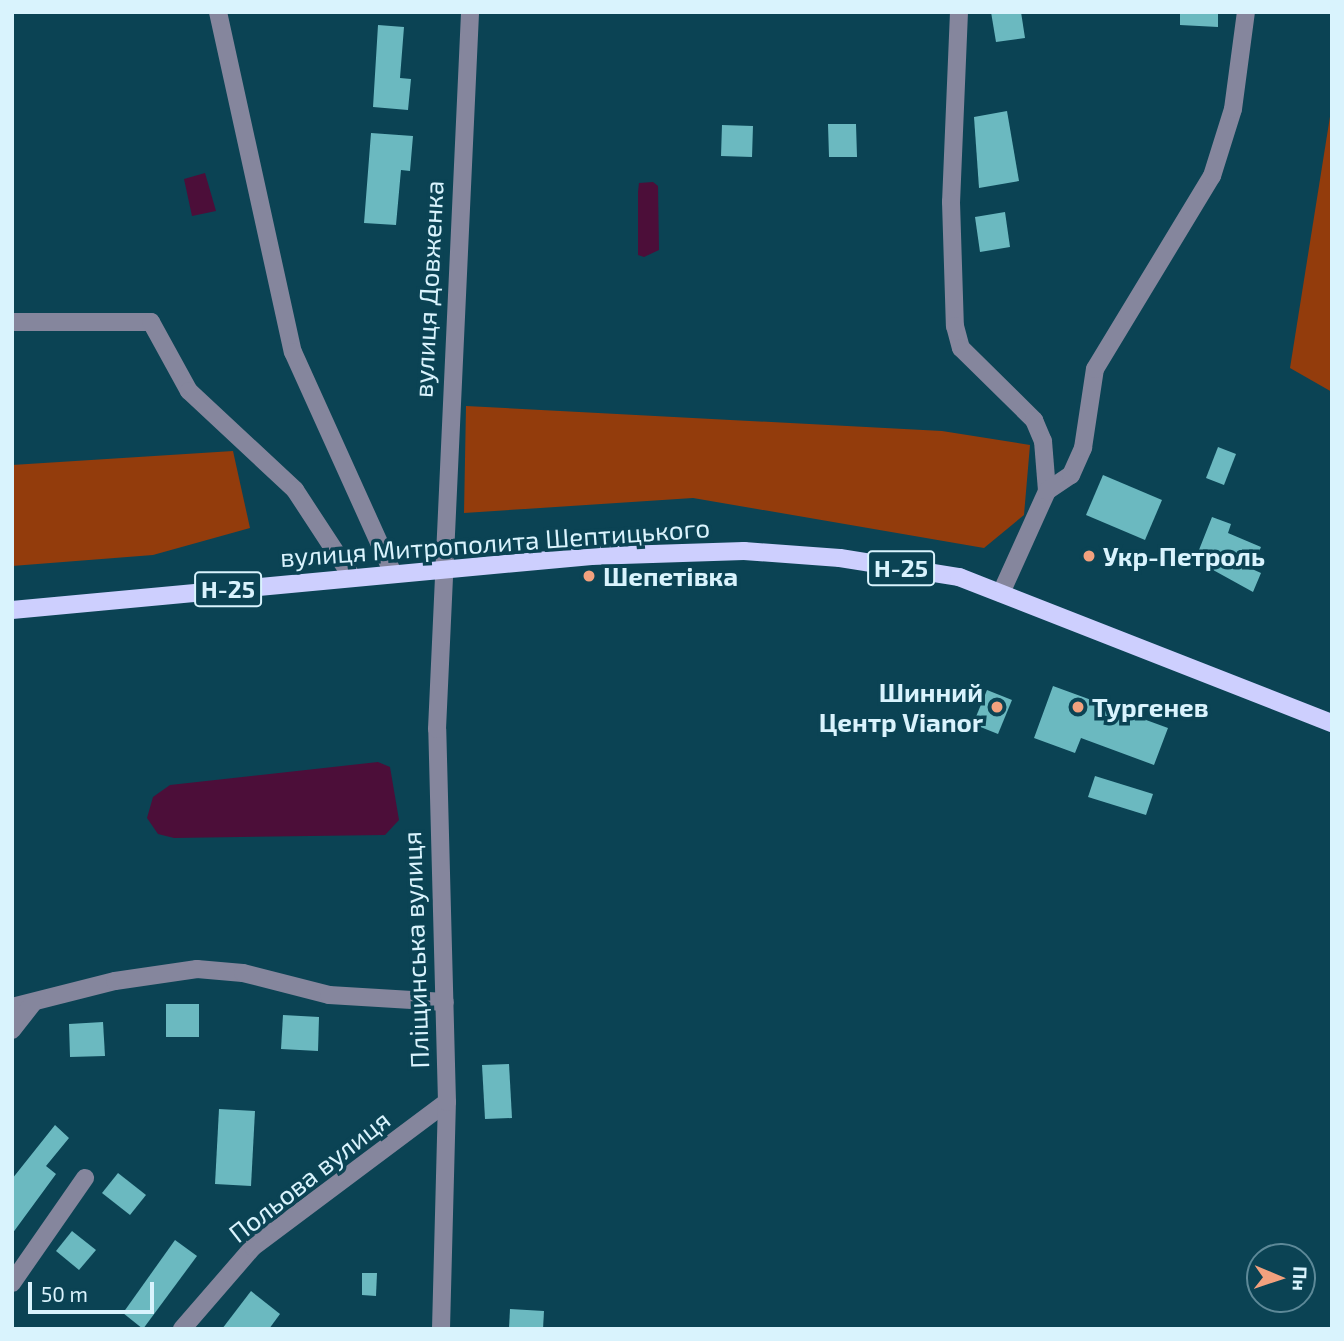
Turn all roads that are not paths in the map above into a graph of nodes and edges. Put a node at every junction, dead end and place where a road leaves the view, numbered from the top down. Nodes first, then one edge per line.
1 (218, 12) edge
2 (470, 12) edge
3 (959, 12) edge
4 (1246, 12) edge
5 (12, 322) edge
6 (1046, 491) junction
7 (443, 569) junction
8 (393, 573) junction
9 (352, 577) junction
10 (1001, 593) junction
11 (12, 610) edge
12 (1332, 723) edge
13 (444, 1002) junction
14 (33, 1003) junction
15 (12, 1007) edge
16 (12, 1030) edge
17 (447, 1102) junction
18 (85, 1178) dead end
19 (12, 1283) edge
20 (182, 1329) edge
21 (441, 1329) edge

1 - 8 street
2 - 7 street, вулиця Довженка
3 - 6 street
4 - 6 street
5 - 9 street
6 - 10 street
7 - 8 main road, вулиця Митрополита Шептицького / Н-25
7 - 10 main road, вулиця Митрополита Шептицького / Н-25
7 - 13 street, Пліщинська вулиця
8 - 9 main road, вулиця Митрополита Шептицького / Н-25
9 - 11 main road, вулиця Митрополита Шептицького / Н-25
10 - 12 main road, вулиця Митрополита Шептицького / Н-25
13 - 14 street
13 - 17 street, Пліщинська вулиця
14 - 15 street
14 - 16 street
17 - 20 street, Польова вулиця
17 - 21 street, Пліщинська вулиця
18 - 19 street

